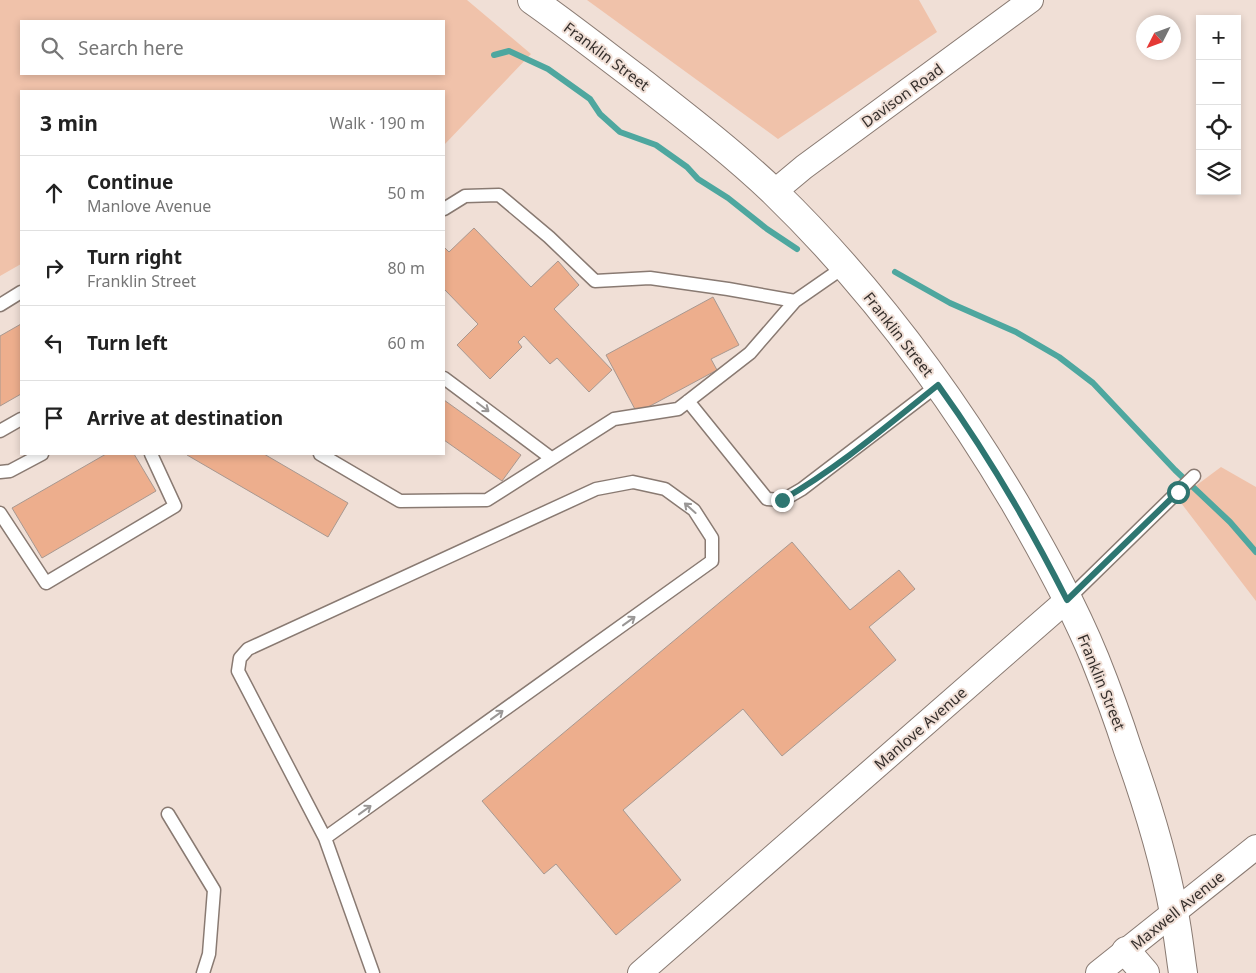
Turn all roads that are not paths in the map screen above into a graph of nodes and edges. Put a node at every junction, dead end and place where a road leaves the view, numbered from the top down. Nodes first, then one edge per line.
1 (1031, 0) edge
2 (548, 7) edge
3 (774, 192) junction
4 (445, 208) edge
5 (844, 267) junction
6 (20, 293) edge
7 (795, 301) junction
8 (0, 305) edge
9 (445, 379) edge
10 (938, 385) junction
11 (688, 401) junction
12 (20, 420) edge
13 (0, 431) edge
14 (40, 455) edge
15 (151, 455) edge
16 (322, 455) edge
17 (551, 458) junction
18 (0, 472) edge
19 (1194, 476) dead end
20 (0, 513) edge
21 (1067, 600) junction
22 (168, 814) dead end
23 (325, 838) junction
24 (1256, 847) edge
25 (1174, 912) junction
26 (1126, 951) junction
27 (204, 973) edge
28 (373, 973) edge
29 (640, 973) edge
30 (1098, 973) edge
31 (1145, 973) edge
32 (1183, 973) edge

1 - 3 street, Davison Road
2 - 3 main road, Franklin Street
3 - 5 main road, Franklin Street
4 - 7 lane
5 - 7 lane
5 - 10 main road, Franklin Street
6 - 8 lane
7 - 11 lane
9 -> 17 lane
10 - 11 lane
10 - 21 main road, Franklin Street
11 - 17 lane
12 - 13 lane
14 - 18 lane
15 - 20 lane
16 - 17 lane
19 - 21 lane, Manlove Avenue
21 - 25 main road, Franklin Street
21 - 29 street, Manlove Avenue
22 - 27 lane
23 -> 23 lane
23 - 28 lane
24 - 25 street, Maxwell Avenue
25 - 26 street, Maxwell Avenue
25 - 32 main road, Franklin Street
26 - 30 street, Maxwell Avenue
26 - 31 main road

